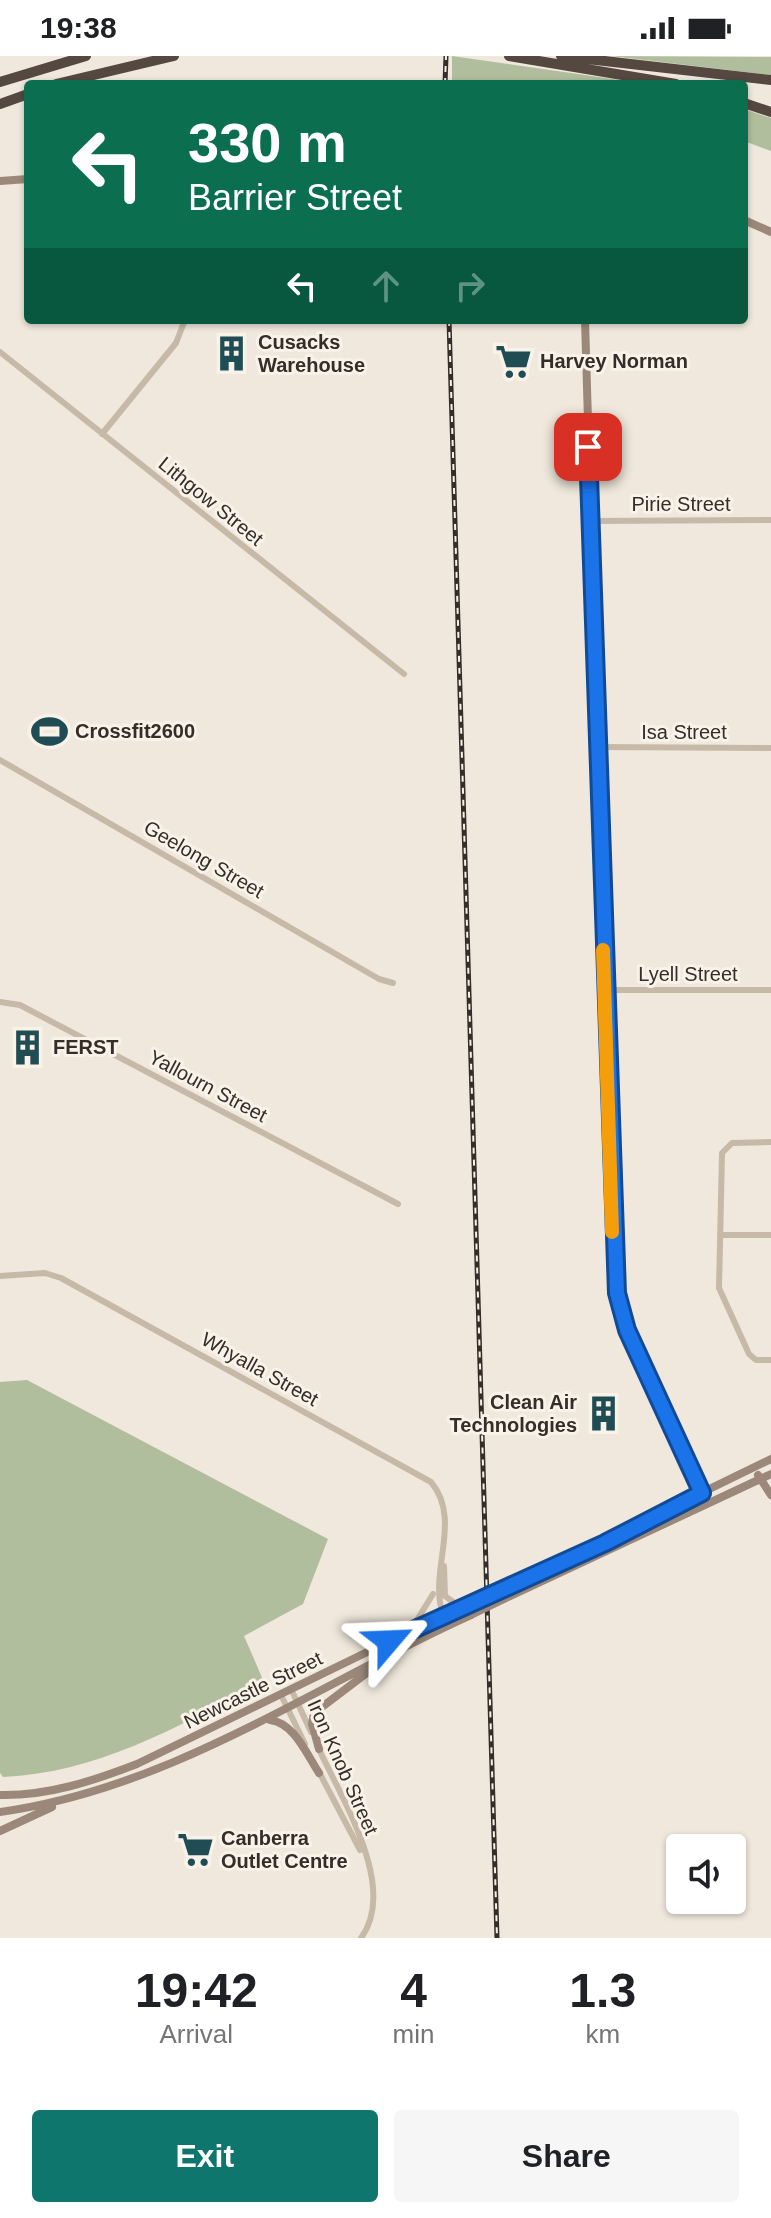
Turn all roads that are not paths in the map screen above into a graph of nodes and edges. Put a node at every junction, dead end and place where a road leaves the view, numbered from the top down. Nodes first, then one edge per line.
1 (86, 56) edge
2 (174, 56) edge
3 (509, 56) edge
4 (561, 56) edge
5 (73, 80) edge
6 (652, 80) edge
7 (771, 80) edge
8 (0, 82) edge
9 (24, 95) edge
10 (0, 104) edge
11 (748, 104) edge
12 (771, 112) edge
13 (24, 179) edge
14 (0, 181) edge
15 (748, 222) edge
16 (771, 232) edge
17 (183, 324) edge
18 (585, 324) edge
19 (0, 352) edge
20 (102, 434) junction
21 (771, 520) edge
22 (591, 521) junction
23 (404, 674) dead end
24 (598, 747) junction
25 (771, 748) edge
26 (0, 760) edge
27 (393, 983) dead end
28 (604, 990) junction
29 (771, 990) edge
30 (0, 1002) edge
31 (771, 1142) edge
32 (398, 1204) dead end
33 (720, 1235) junction
34 (771, 1235) edge
35 (0, 1276) edge
36 (771, 1360) edge
37 (771, 1459) edge
38 (754, 1468) junction
39 (771, 1474) edge
40 (761, 1479) junction
41 (742, 1488) junction
42 (702, 1493) junction
43 (771, 1495) edge
44 (649, 1534) junction
45 (442, 1554) junction
46 (439, 1578) junction
47 (433, 1594) junction
48 (460, 1607) junction
49 (440, 1616) junction
50 (445, 1626) junction
51 (409, 1630) junction
52 (398, 1650) junction
53 (292, 1691) junction
54 (282, 1697) junction
55 (298, 1704) junction
56 (288, 1709) junction
57 (269, 1719) junction
58 (319, 1749) junction
59 (319, 1773) junction
60 (0, 1795) edge
61 (60, 1802) junction
62 (0, 1812) edge
63 (0, 1831) edge
64 (365, 1856) junction
65 (361, 1938) edge

1 - 8 highway
2 - 5 highway
3 - 6 highway
4 - 7 highway
9 - 10 highway
11 - 12 highway
13 - 14 main road
15 - 16 main road
17 - 20 street
18 - 22 main road
19 - 20 street, Lithgow Street
20 - 23 street, Lithgow Street
21 - 22 street, Pirie Street
22 - 24 main road
24 - 25 street, Isa Street
24 - 28 main road
26 - 27 street, Geelong Street
28 - 29 street, Lyell Street
28 - 42 main road
30 - 32 street, Yallourn Street
31 - 33 street
33 - 34 street
33 - 36 street
35 - 45 street, Whyalla Street
37 - 38 main road, Newcastle Street
38 - 40 main road
38 - 42 main road, Newcastle Street
39 - 40 main road, Newcastle Street
40 - 41 main road, Newcastle Street
40 - 43 main road
41 - 42 main road
41 - 44 main road, Newcastle Street
42 - 44 main road
42 - 48 main road, Newcastle Street, bridge
44 - 50 main road, Newcastle Street, bridge
45 - 46 street, Whyalla Street
45 - 48 street, Whyalla Street
46 - 47 street, Whyalla Street
46 - 49 street, Whyalla Street
47 - 49 street, Whyalla Street
47 - 51 street, Whyalla Street
48 - 49 main road, Newcastle Street
49 - 50 main road, Whyalla Street
49 - 51 main road, Newcastle Street
50 - 52 main road, Newcastle Street
51 - 53 main road, Newcastle Street
52 - 55 main road, Newcastle Street
52 - 58 main road
53 - 54 main road, Newcastle Street
53 - 55 street, Iron Knob Street
54 - 56 street, Iron Knob Street
54 - 60 main road, Newcastle Street
55 - 56 main road, Newcastle Street
55 - 58 street, Iron Knob Street
56 - 57 main road, Newcastle Street
56 - 59 street, Iron Knob Street
57 - 59 main road
57 - 61 main road, Newcastle Street
58 - 64 street, Iron Knob Street
59 - 64 street, Iron Knob Street
61 - 62 main road, Newcastle Street
61 - 63 main road
64 - 65 street, Iron Knob Street

